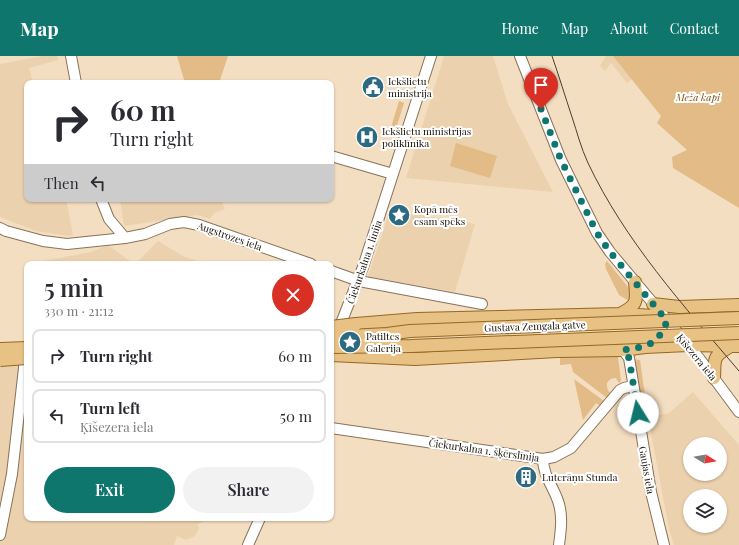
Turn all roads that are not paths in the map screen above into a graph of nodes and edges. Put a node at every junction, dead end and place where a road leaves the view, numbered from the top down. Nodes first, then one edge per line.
1 (71, 56) edge
2 (431, 56) edge
3 (520, 56) edge
4 (75, 80) edge
5 (334, 157) edge
6 (393, 174) junction
7 (102, 202) edge
8 (0, 228) edge
9 (125, 238) junction
10 (302, 261) edge
11 (334, 272) edge
12 (358, 280) junction
13 (635, 282) junction
14 (482, 304) dead end
15 (653, 304) junction
16 (739, 304) edge
17 (679, 307) junction
18 (620, 314) junction
19 (739, 318) edge
20 (667, 321) junction
21 (334, 327) edge
22 (739, 333) edge
23 (334, 337) edge
24 (334, 340) edge
25 (688, 345) junction
26 (24, 346) edge
27 (334, 347) edge
28 (645, 347) junction
29 (734, 347) edge
30 (0, 349) edge
31 (623, 350) junction
32 (334, 355) edge
33 (24, 358) edge
34 (0, 360) edge
35 (24, 368) edge
36 (714, 378) junction
37 (633, 386) junction
38 (739, 412) edge
39 (334, 428) edge
40 (542, 459) junction
41 (259, 521) edge
42 (0, 535) edge
43 (248, 545) edge
44 (559, 545) edge
45 (664, 545) edge

1 - 4 street
2 - 6 street, Čiekurkalna 1. līnija
3 - 13 street
5 - 6 street
6 - 12 street, Čiekurkalna 1. līnija
7 - 9 street
8 - 9 street, Augstrozes iela
9 - 10 street, Augstrozes iela
11 - 12 street
12 - 14 street
12 - 24 street, Čiekurkalna 1. līnija
13 - 15 street
13 - 18 main road
15 - 17 main road
15 - 20 street, Ķīšezera iela
16 - 17 main road
17 - 20 main road
18 - 20 main road
18 - 21 main road, bridge
19 - 23 main road, Gustava Zemgala gatve, bridge
20 - 25 street, Ķīšezera iela
20 - 28 main road
22 - 27 main road, Gustava Zemgala gatve, bridge
25 - 28 main road
25 - 29 main road
25 - 36 street, Ķīšezera iela
26 - 30 main road, bridge
28 - 31 main road
29 - 36 main road
31 - 32 main road
31 - 37 street, Gaujas iela
33 - 34 main road, bridge
35 - 42 street
36 - 38 street, Ķīšezera iela
37 - 40 street, Čiekurkalna 1. šķērslīnija
37 - 45 street, Gaujas iela
39 - 40 street, Čiekurkalna 1. šķērslīnija
40 - 44 street
41 - 43 street

